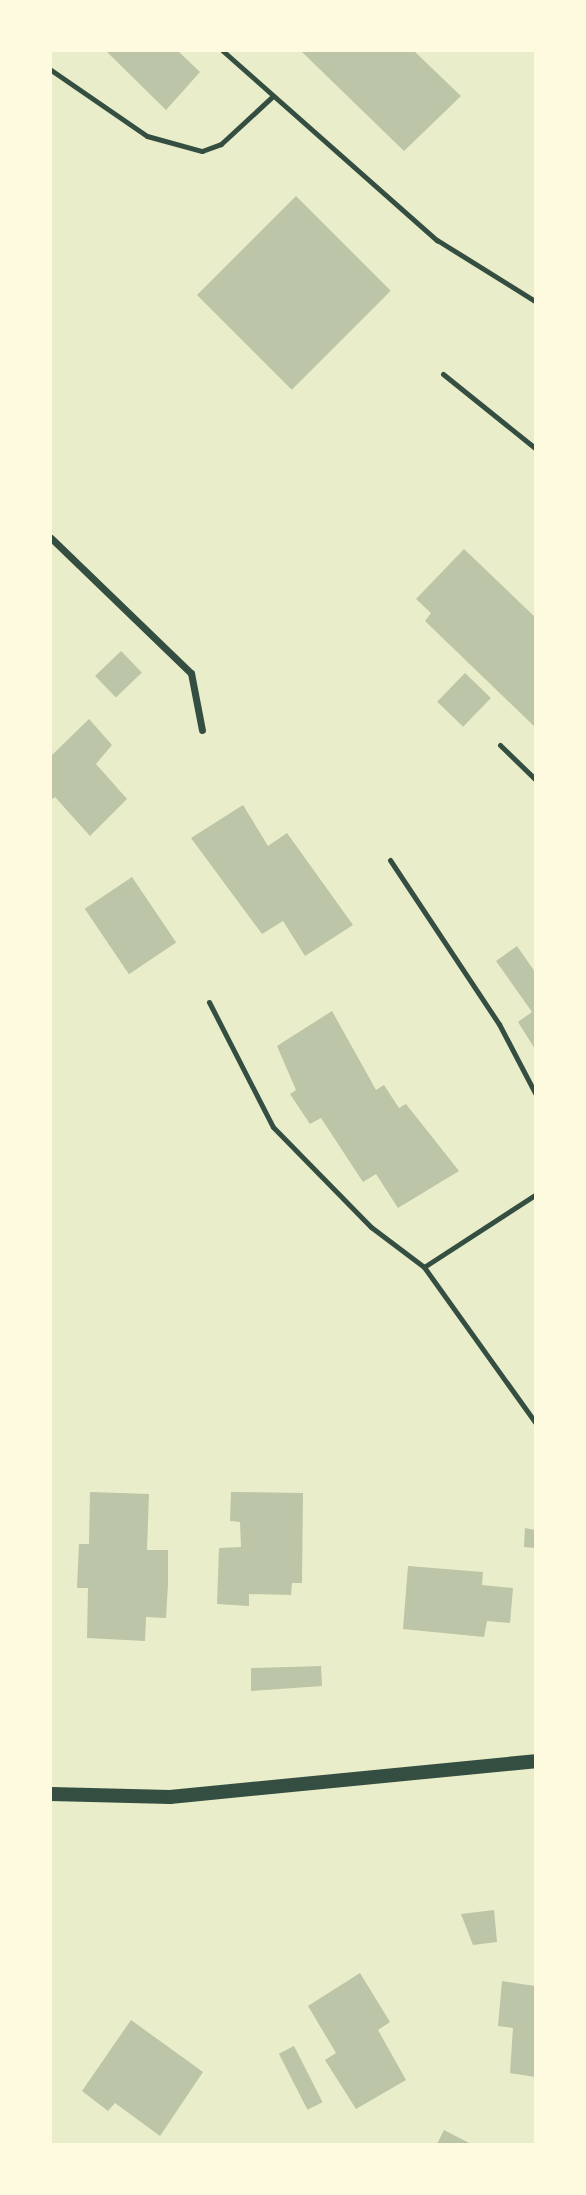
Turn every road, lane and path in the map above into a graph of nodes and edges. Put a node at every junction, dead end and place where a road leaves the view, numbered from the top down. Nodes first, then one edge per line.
1 (223, 51) edge
2 (51, 71) edge
3 (272, 97) junction
4 (535, 301) edge
5 (443, 374) dead end
6 (535, 448) edge
7 (51, 538) edge
8 (202, 730) dead end
9 (500, 745) dead end
10 (535, 779) edge
11 (390, 860) dead end
12 (209, 1002) dead end
13 (535, 1093) edge
14 (535, 1195) edge
15 (424, 1268) junction
16 (535, 1422) edge
17 (535, 1761) edge
18 (51, 1794) edge

1 - 3 lane
2 - 3 lane
3 - 4 lane
5 - 6 lane
7 - 8 street
9 - 10 lane
11 - 13 lane
12 - 15 lane
14 - 15 lane
15 - 16 lane
17 - 18 main road

